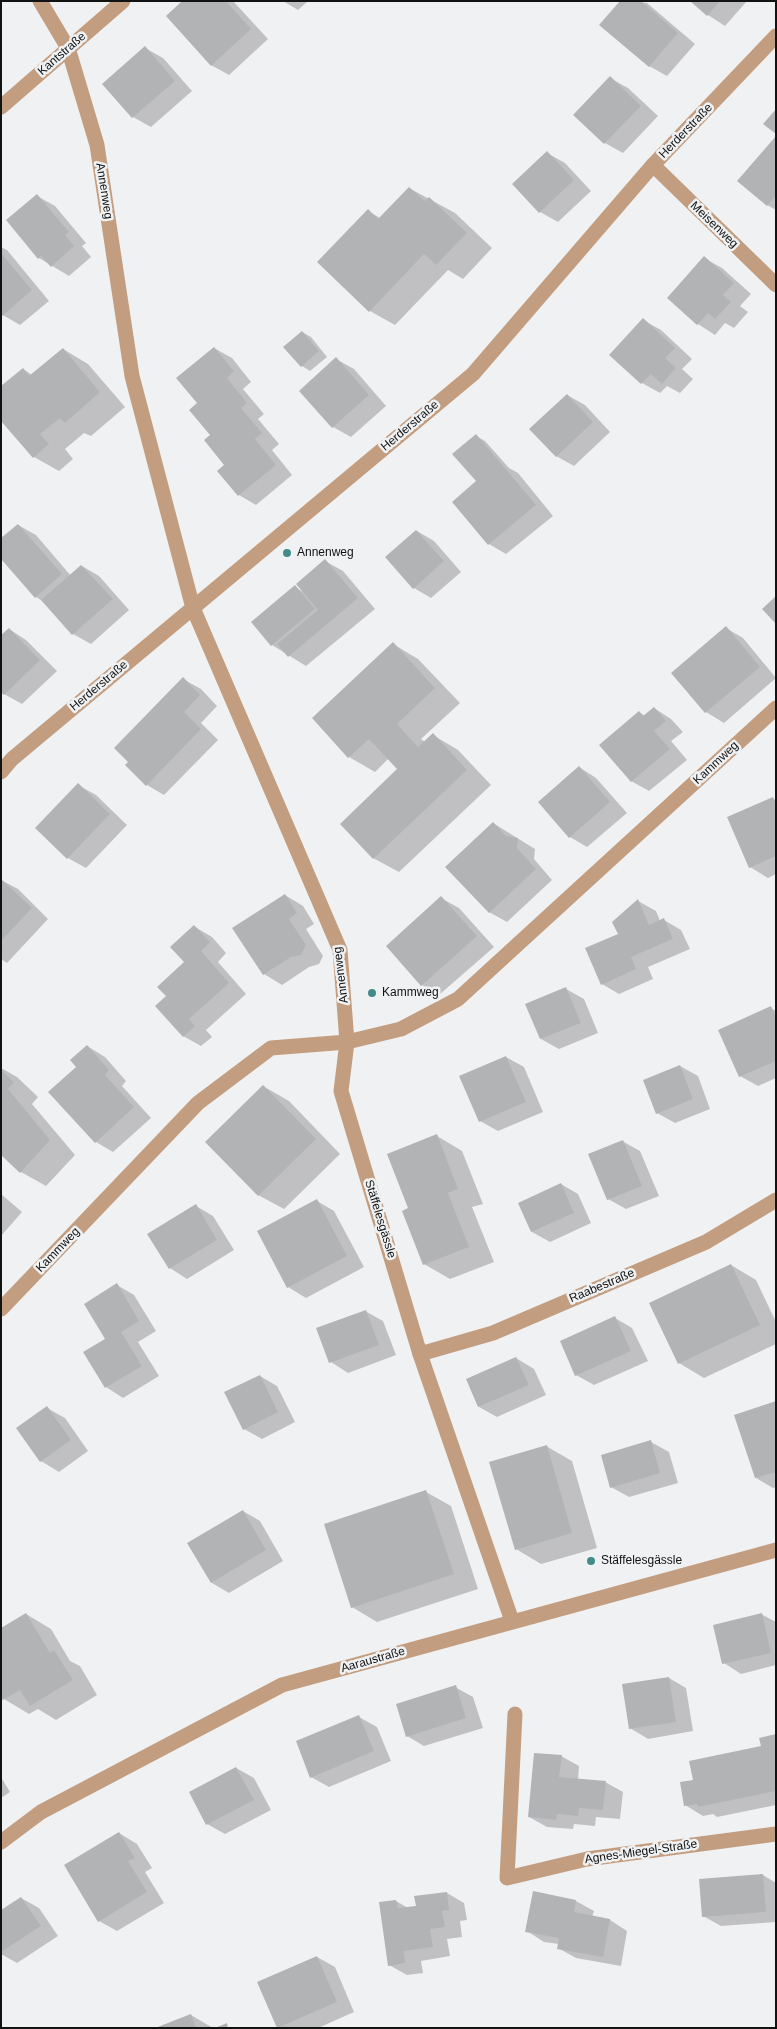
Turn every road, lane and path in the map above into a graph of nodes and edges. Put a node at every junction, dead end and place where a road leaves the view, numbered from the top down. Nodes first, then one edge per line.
1 (40, 1) edge
2 (123, 1) edge
3 (776, 36) edge
4 (68, 48) junction
5 (1, 107) edge
6 (653, 165) junction
7 (776, 285) edge
8 (193, 608) junction
9 (776, 708) edge
10 (1, 772) edge
11 (347, 1042) junction
12 (776, 1200) edge
13 (1, 1309) edge
14 (420, 1354) junction
15 (776, 1550) edge
16 (512, 1622) junction
17 (515, 1714) dead end
18 (776, 1834) edge
19 (1, 1842) edge

1 - 4 street, Annenweg
2 - 4 street, Kantstraße
3 - 6 street, Herderstraße
4 - 5 street, Kantstraße
4 - 8 street, Annenweg
6 - 7 street, Meisenweg
6 - 8 street, Herderstraße
8 - 10 street, Herderstraße
8 - 11 street, Annenweg
9 - 11 street, Kammweg
11 - 13 street, Kammweg
11 - 14 street, Stäffelesgässle
12 - 14 street, Raabestraße
14 - 16 street, Stäffelesgässle
15 - 16 street, Aaraustraße
16 - 19 street, Aaraustraße
17 - 18 street, Agnes-Miegel-Straße

